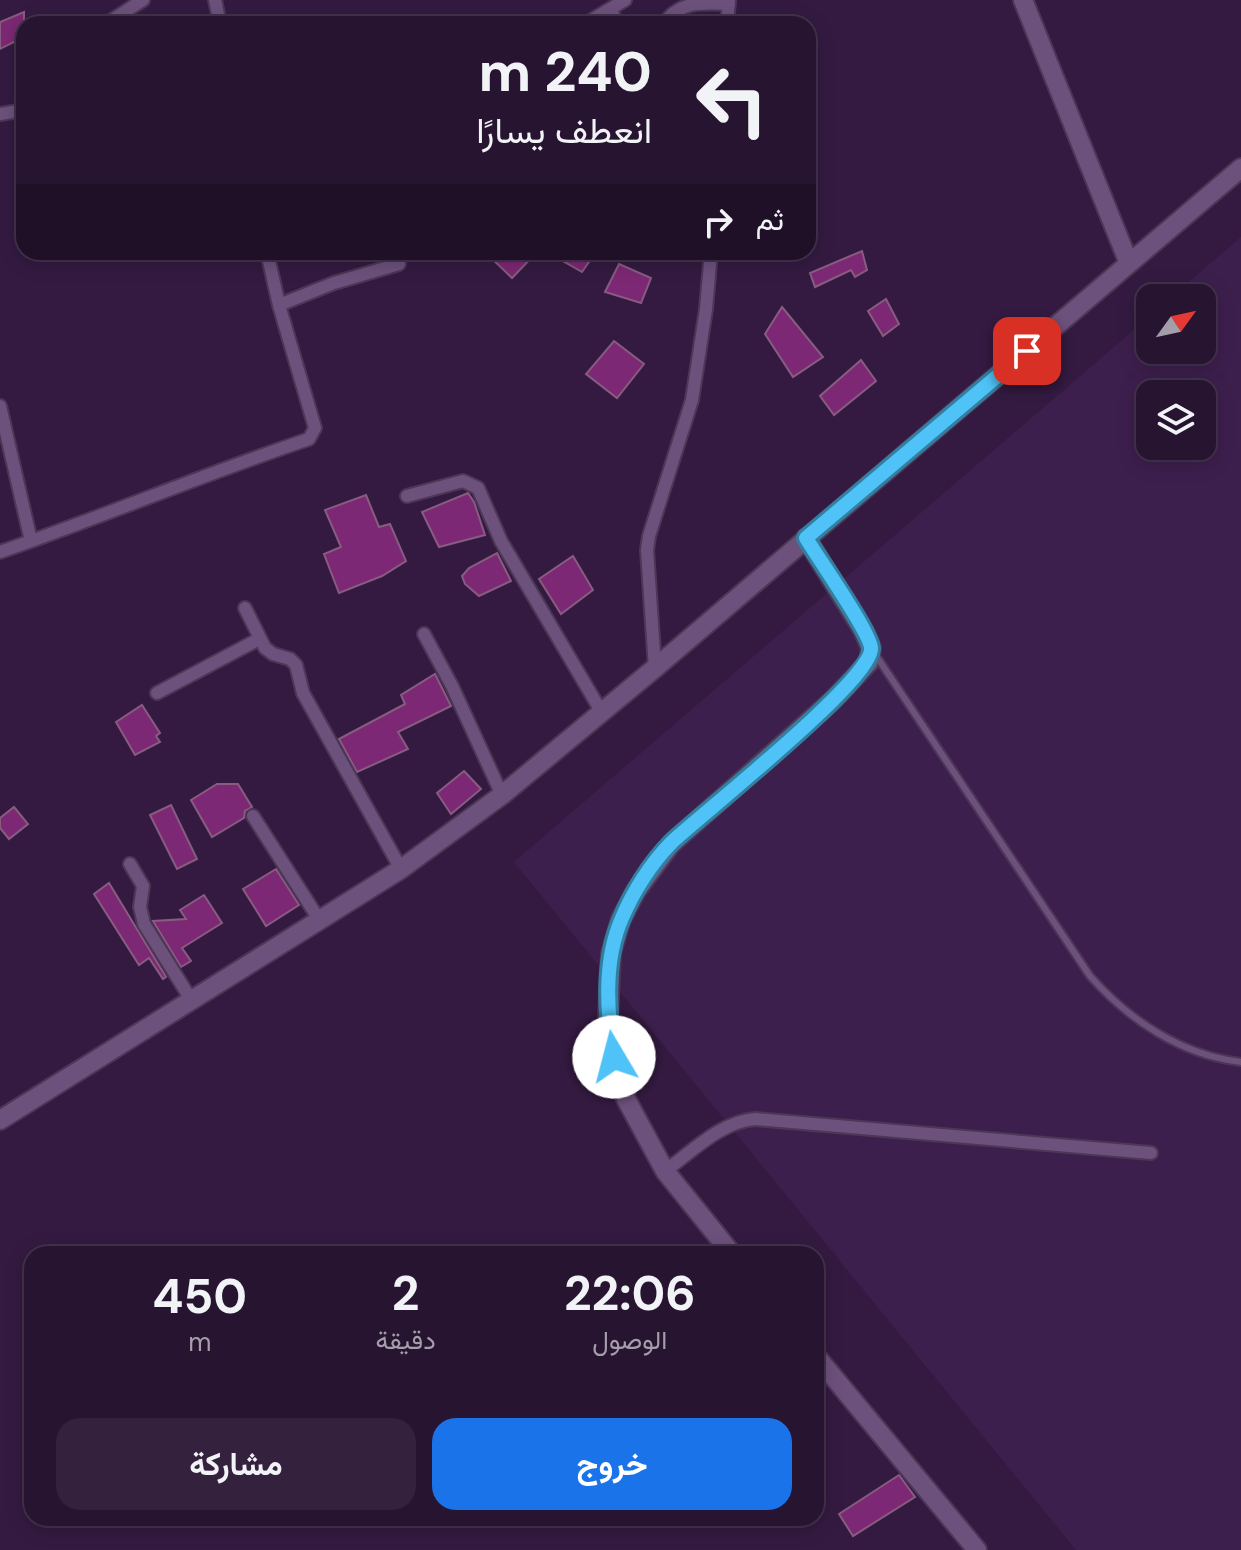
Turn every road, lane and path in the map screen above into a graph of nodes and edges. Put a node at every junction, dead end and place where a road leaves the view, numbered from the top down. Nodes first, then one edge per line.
1 (143, 0) edge
2 (625, 0) edge
3 (1023, 0) edge
4 (729, 2) edge
5 (610, 9) junction
6 (118, 16) edge
7 (598, 16) edge
8 (614, 16) edge
9 (671, 16) edge
10 (1241, 168) edge
11 (269, 260) edge
12 (710, 260) edge
13 (1128, 261) junction
14 (399, 264) dead end
15 (279, 305) junction
16 (0, 406) edge
17 (407, 496) dead end
18 (806, 538) junction
19 (31, 541) junction
20 (0, 552) edge
21 (245, 608) dead end
22 (424, 634) dead end
23 (259, 639) junction
24 (871, 648) junction
25 (655, 668) junction
26 (157, 693) dead end
27 (601, 711) junction
28 (502, 795) junction
29 (253, 816) dead end
30 (130, 864) dead end
31 (401, 869) junction
32 (320, 921) junction
33 (192, 1001) junction
34 (1241, 1062) edge
35 (0, 1120) edge
36 (1151, 1153) dead end
37 (665, 1171) junction
38 (726, 1246) edge
39 (824, 1366) edge
40 (977, 1550) edge

1 - 6 street
2 - 5 street
3 - 13 main road
4 - 9 street
5 - 7 street
5 - 8 street
10 - 13 main road
11 - 15 street
12 - 25 street
13 - 18 main road
14 - 15 street
15 - 19 street
16 - 19 street
17 - 27 street
18 - 24 main road
18 - 25 main road
19 - 20 street
21 - 23 street
22 - 28 street
23 - 26 street
23 - 31 street
24 - 34 lane
24 - 37 main road
25 - 27 main road
27 - 28 main road
28 - 31 main road
29 - 32 street
30 - 33 street
31 - 32 main road
32 - 33 main road
33 - 35 main road
36 - 37 street
37 - 38 main road
39 - 40 main road

